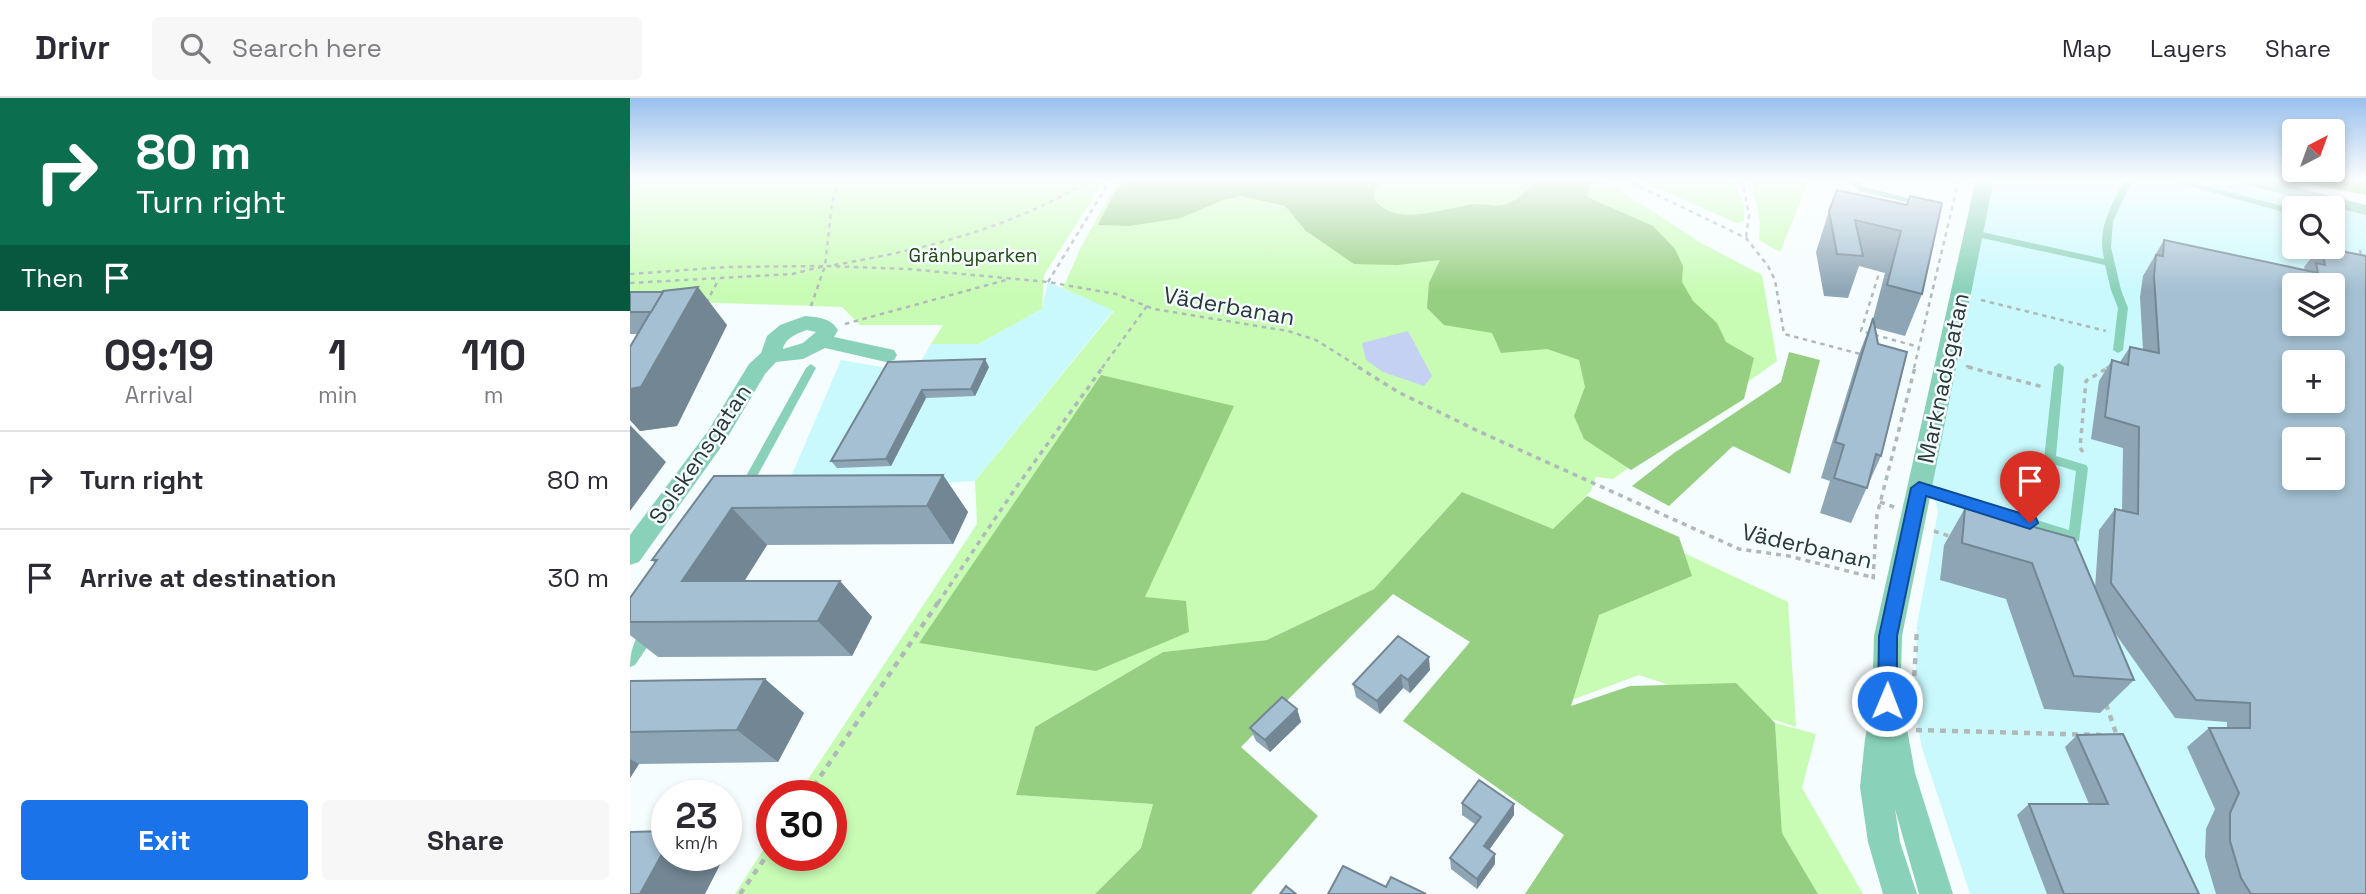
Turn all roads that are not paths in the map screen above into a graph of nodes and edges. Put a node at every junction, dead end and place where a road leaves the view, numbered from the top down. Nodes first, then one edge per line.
1 (1977, 216) edge
2 (2110, 216) edge
3 (1973, 233) junction
4 (2109, 263) junction
5 (825, 336) junction
6 (2118, 350) road end
7 (771, 355) junction
8 (886, 355) dead end
9 (2059, 367) dead end
10 (811, 368) dead end
11 (1930, 491) junction
12 (743, 499) edge
13 (630, 555) edge
14 (660, 617) edge
15 (630, 662) edge
16 (1900, 702) junction
17 (1900, 894) edge
18 (1936, 894) edge

1 - 3 street, Marknadsgatan
2 - 4 lane
3 - 4 lane
3 - 11 street, Marknadsgatan
4 - 6 lane
5 - 7 street
5 - 7 street, Solskensgatan
5 - 8 street
7 - 13 street, Solskensgatan
9 - 11 lane
10 - 12 lane
11 - 16 street, Marknadsgatan
14 - 15 lane
16 - 17 street, Marknadsgatan
16 - 18 street, Marknadsgatan

